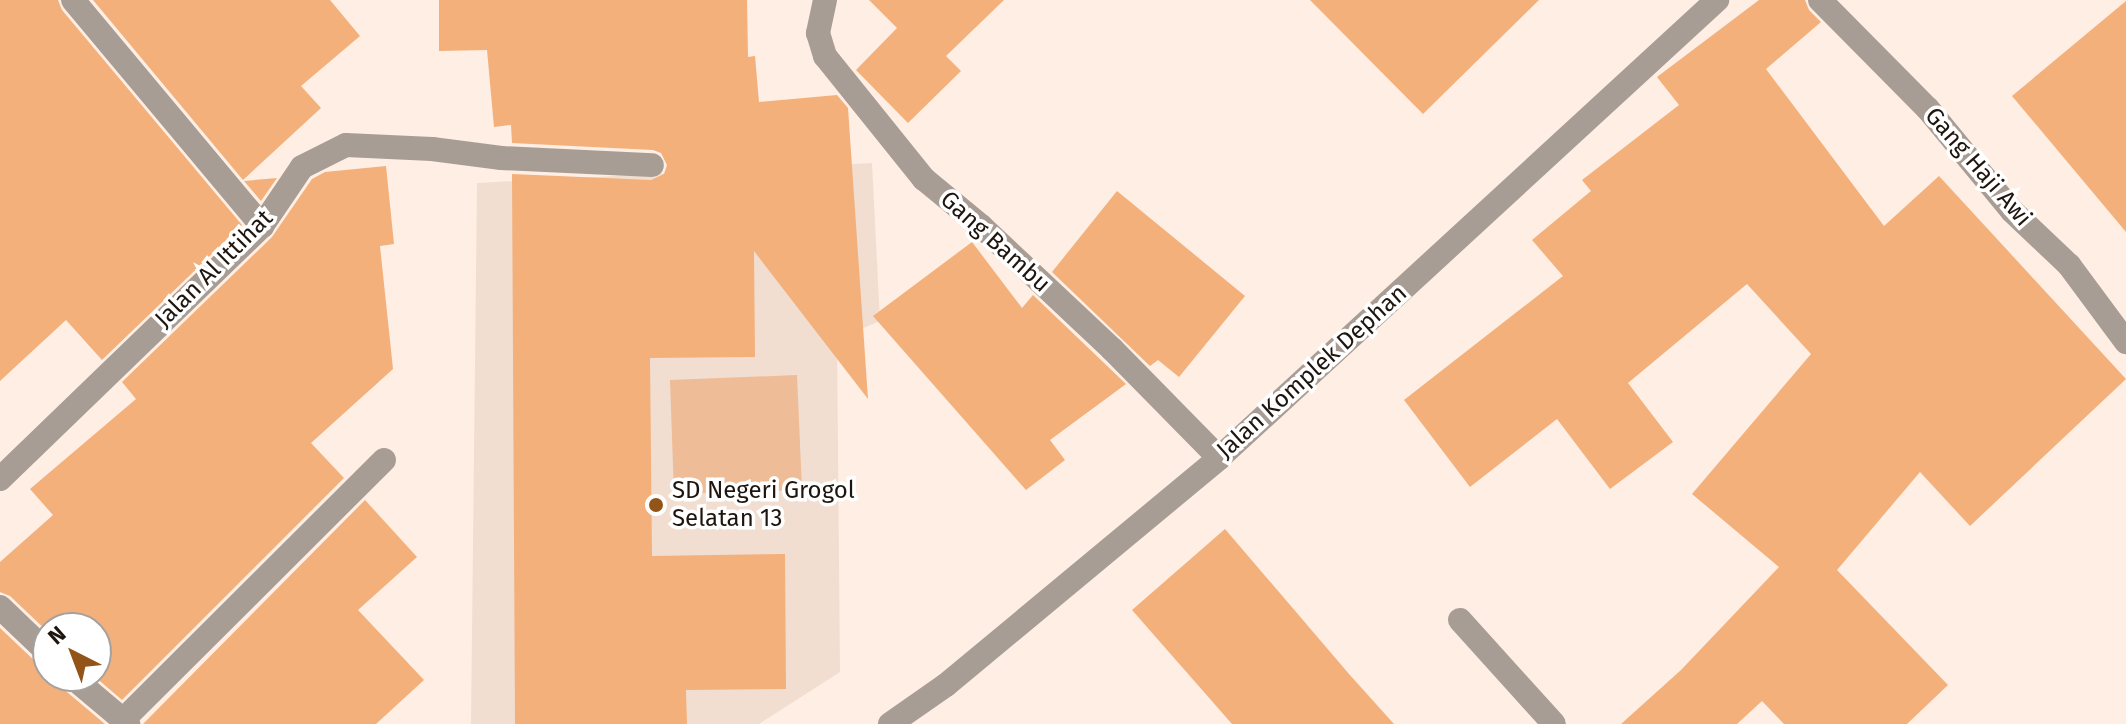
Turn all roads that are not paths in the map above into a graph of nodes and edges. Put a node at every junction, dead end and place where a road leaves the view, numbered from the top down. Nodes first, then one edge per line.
1 (73, 0) edge
2 (825, 0) edge
3 (1717, 0) edge
4 (1820, 0) edge
5 (652, 165) dead end
6 (262, 226) junction
7 (2126, 342) edge
8 (1219, 458) junction
9 (384, 460) dead end
10 (0, 479) edge
11 (0, 607) edge
12 (1460, 620) dead end
13 (32, 638) edge
14 (90, 692) edge
15 (126, 722) edge
16 (890, 724) edge
17 (1554, 724) edge

1 - 6 street
2 - 8 street, Gang Bambu
3 - 8 street, Jalan Komplek Dephan
4 - 7 street, Gang Haji Awi
5 - 6 street, Jalan Al Ittihat
6 - 10 street, Jalan Al Ittihat
8 - 16 street, Jalan Komplek Dephan
9 - 15 street
11 - 13 street
12 - 17 street
14 - 15 street

